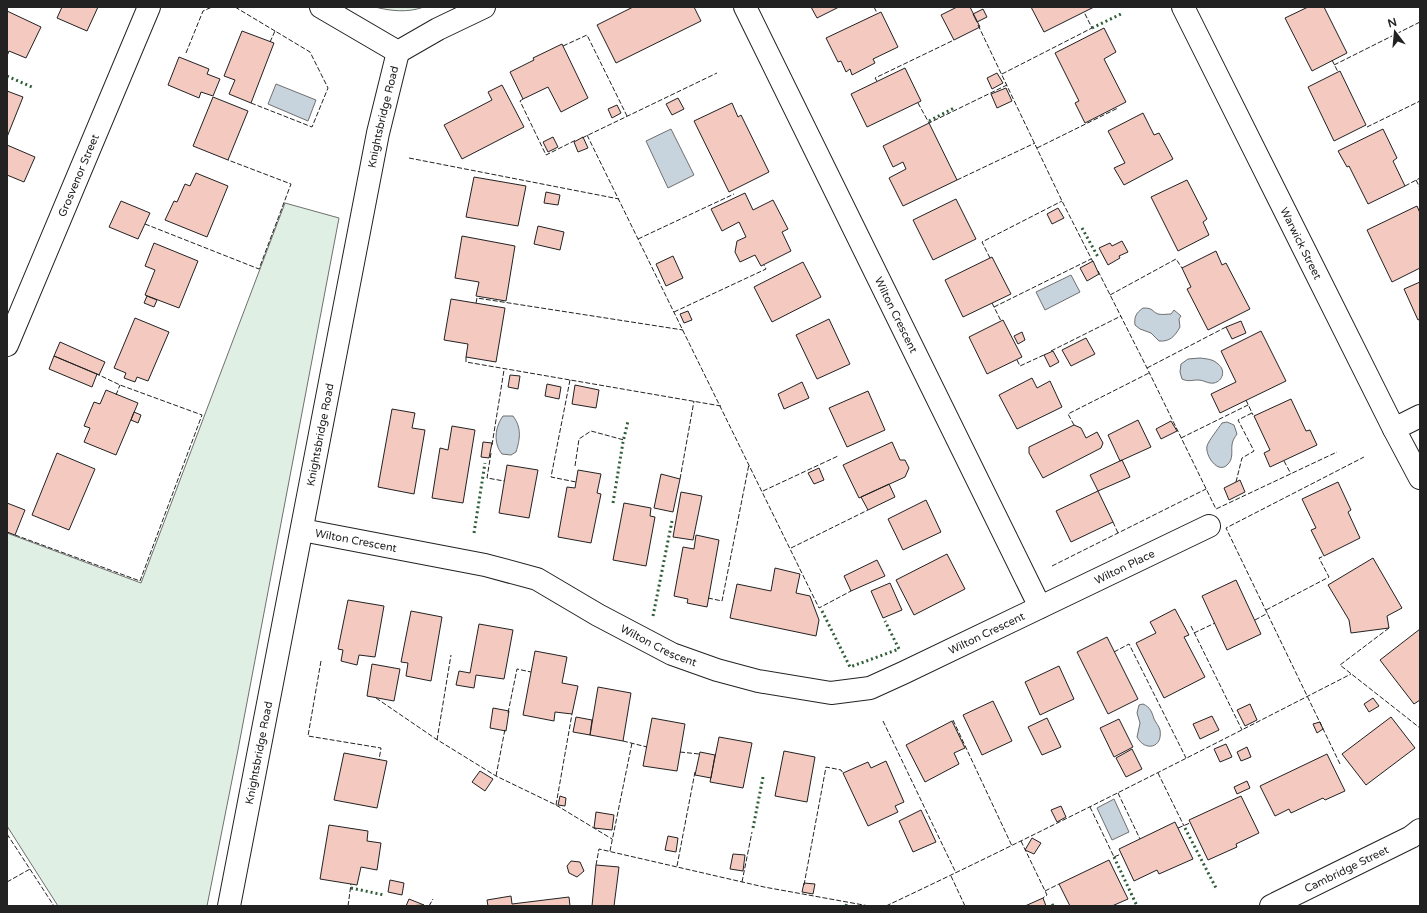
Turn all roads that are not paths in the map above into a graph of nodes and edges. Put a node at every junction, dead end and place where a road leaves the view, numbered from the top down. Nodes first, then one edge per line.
1 (149, 7) edge
2 (321, 7) edge
3 (484, 7) edge
4 (745, 7) edge
5 (1184, 7) edge
6 (398, 52) junction
7 (7, 345) edge
8 (1420, 416) edge
9 (1394, 429) junction
10 (1420, 478) edge
11 (1209, 526) dead end
12 (302, 530) junction
13 (1040, 607) junction
14 (1420, 830) edge
15 (229, 906) edge
16 (1271, 906) edge

1 - 7 street, Grosvenor Street
2 - 6 street, Knightsbridge Road
3 - 6 street
4 - 13 street, Wilton Crescent
5 - 9 street, Warwick Street
6 - 12 street, Knightsbridge Road
8 - 9 street
9 - 10 street, Warwick Street
11 - 13 street, Wilton Place
12 - 13 street, Wilton Crescent
12 - 15 street, Knightsbridge Road
14 - 16 street, Cambridge Street

